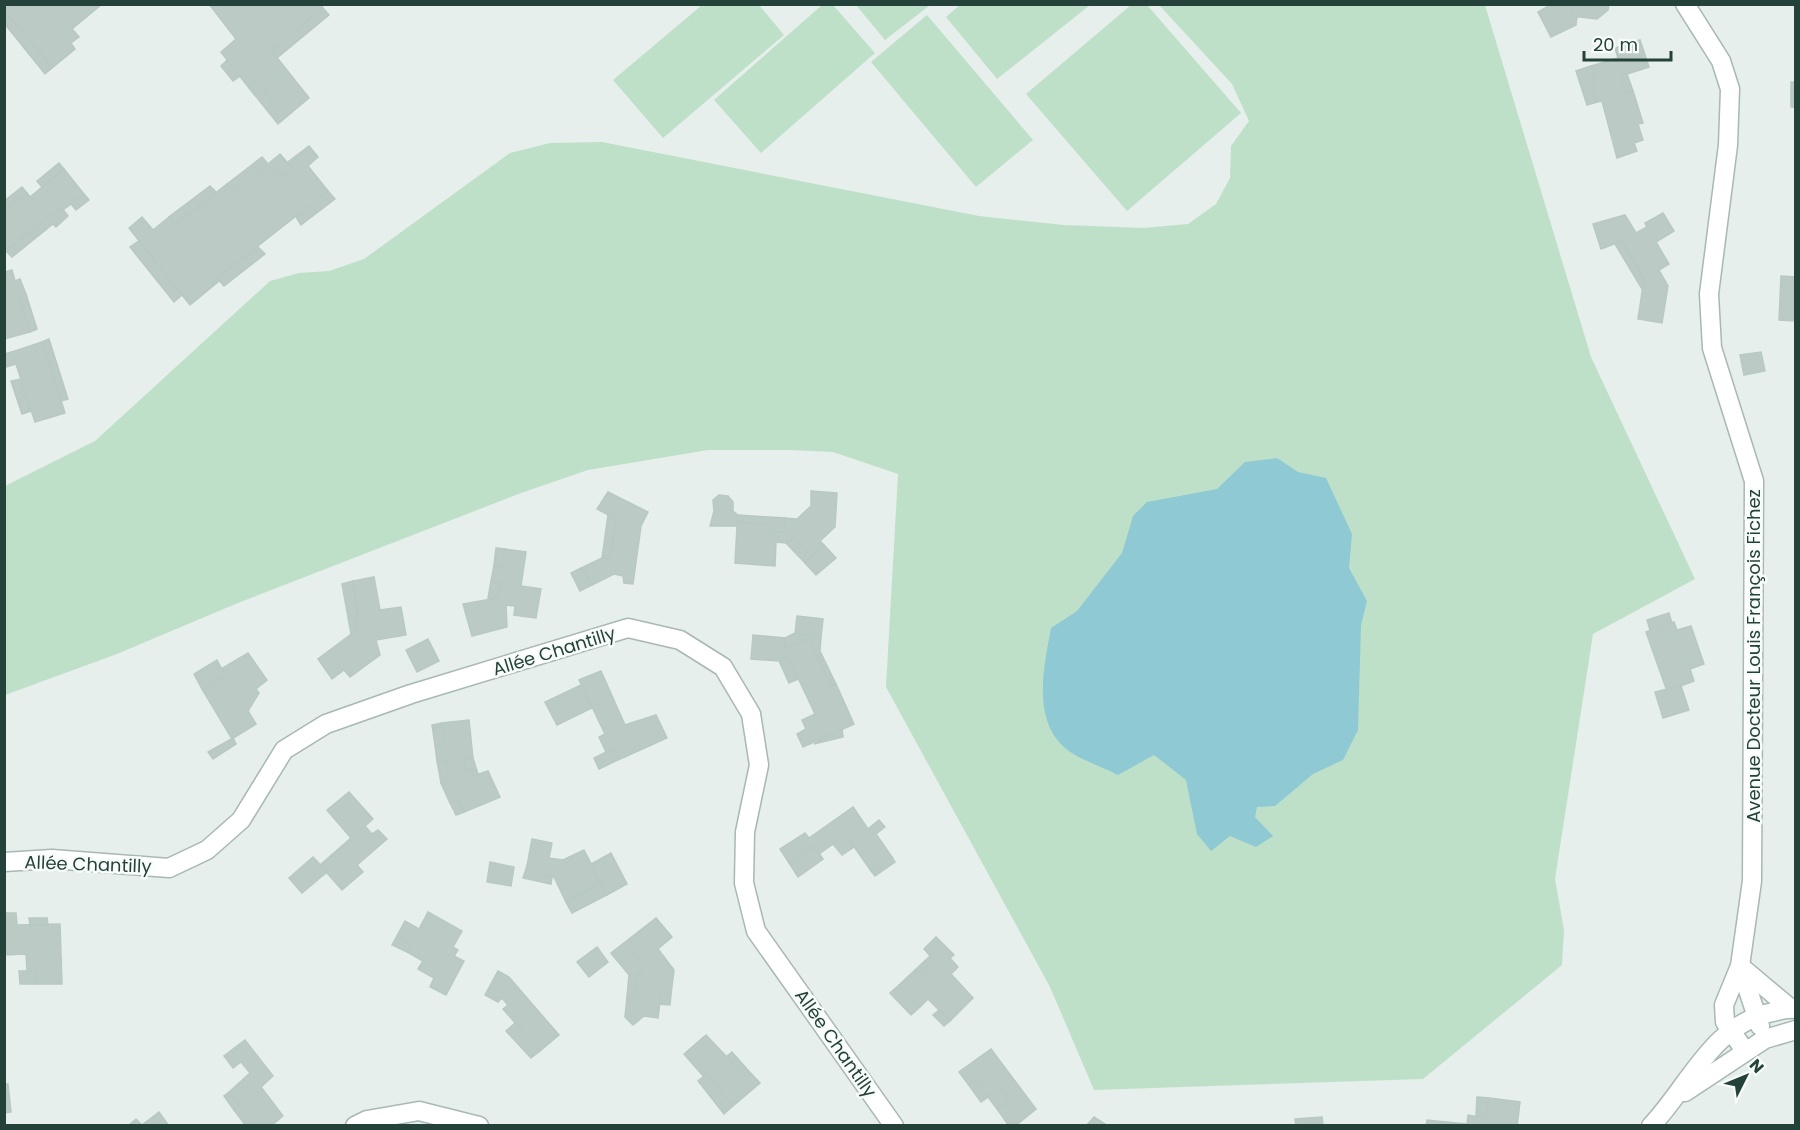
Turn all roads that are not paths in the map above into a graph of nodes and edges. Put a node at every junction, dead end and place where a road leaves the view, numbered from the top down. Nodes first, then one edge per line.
1 (1685, 4) edge
2 (4, 862) edge
3 (1740, 966) junction
4 (1793, 1009) edge
5 (1756, 1015) junction
6 (1796, 1030) edge
7 (1730, 1032) junction
8 (1765, 1039) junction
9 (1745, 1051) junction
10 (1676, 1099) junction
11 (355, 1125) edge
12 (479, 1125) edge
13 (894, 1125) edge
14 (1651, 1125) edge

1 - 3 street, Avenue Docteur Louis François Fichez
2 - 13 street, Allée Chantilly
3 - 4 street
3 - 5 street, Avenue Docteur Louis François Fichez
3 - 7 street, Avenue Docteur Louis François Fichez
4 - 5 street
5 - 7 street
5 - 8 street, Avenue Docteur Louis François Fichez
6 - 8 street
7 - 9 street
7 - 10 street
8 - 9 street
9 - 10 street
10 - 14 street
11 - 12 street

